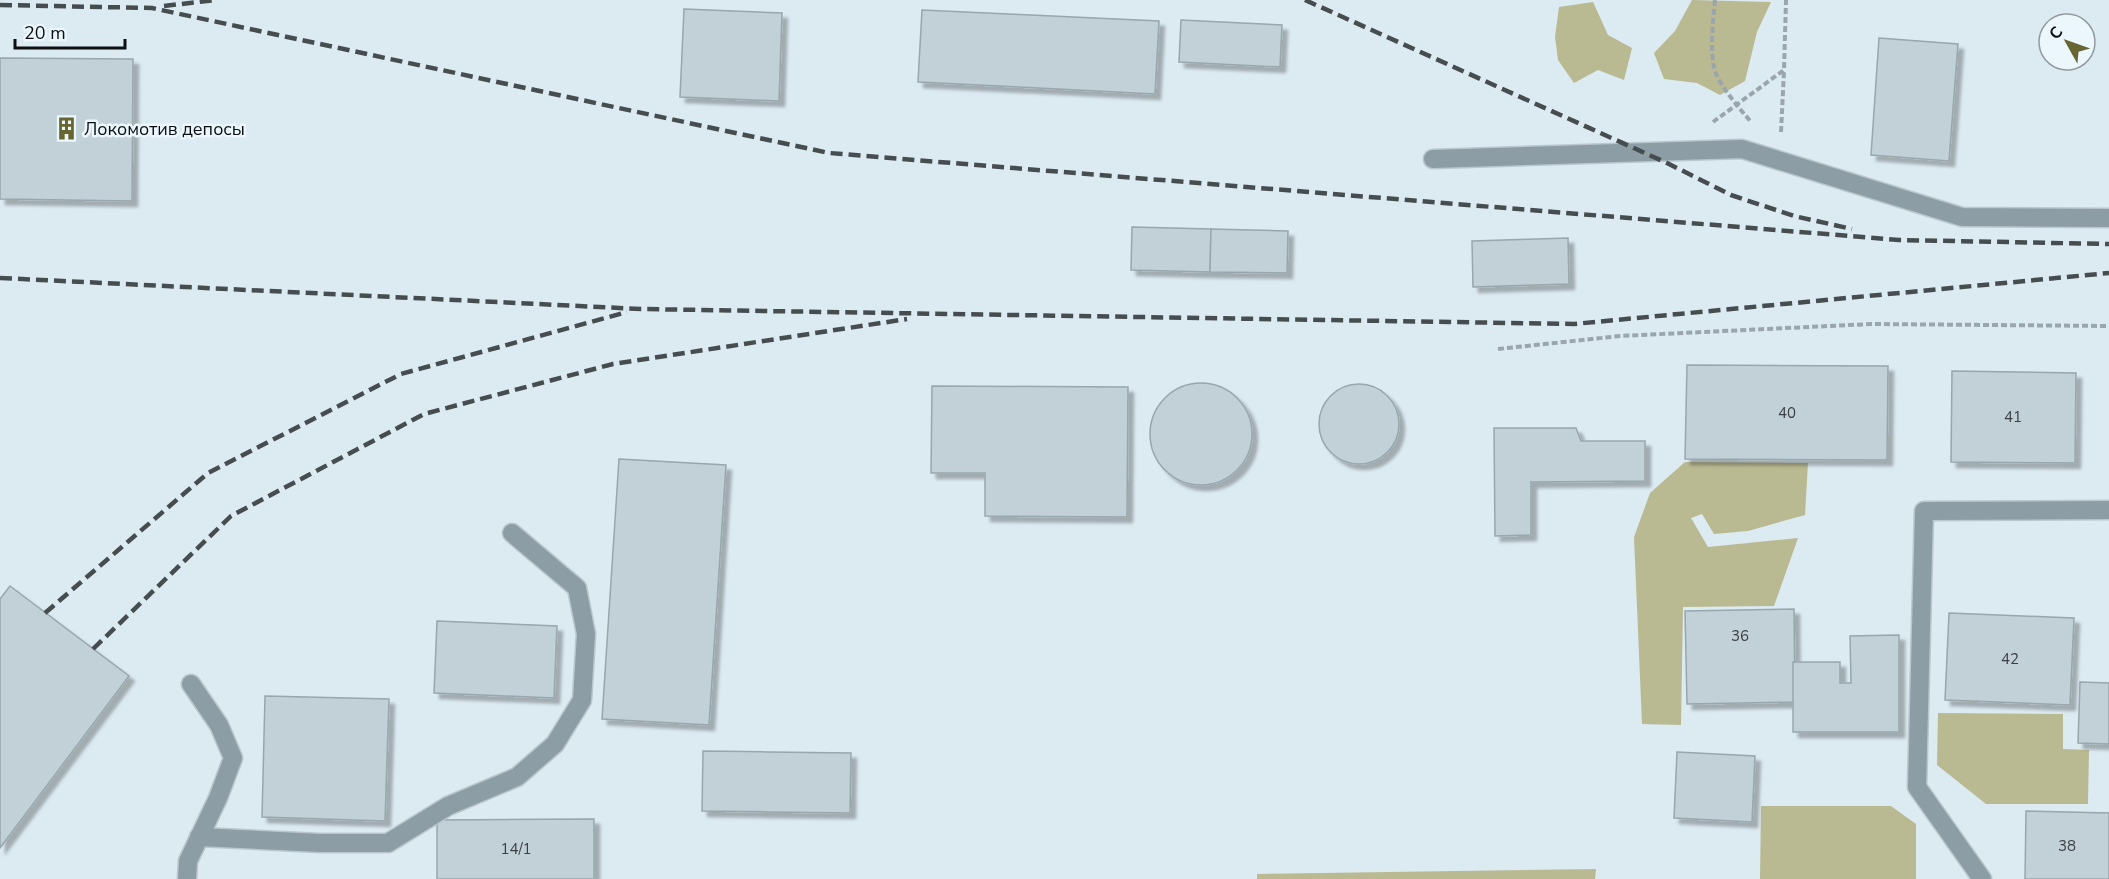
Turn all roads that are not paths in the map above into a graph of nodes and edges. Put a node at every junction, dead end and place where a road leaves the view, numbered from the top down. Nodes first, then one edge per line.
1 (1434, 159) dead end
2 (2109, 218) edge
3 (2109, 510) edge
4 (512, 533) dead end
5 (192, 684) dead end
6 (199, 837) junction
7 (187, 879) edge
8 (1982, 879) edge

1 - 2 lane
3 - 8 lane
4 - 6 lane
5 - 6 lane
6 - 7 lane

